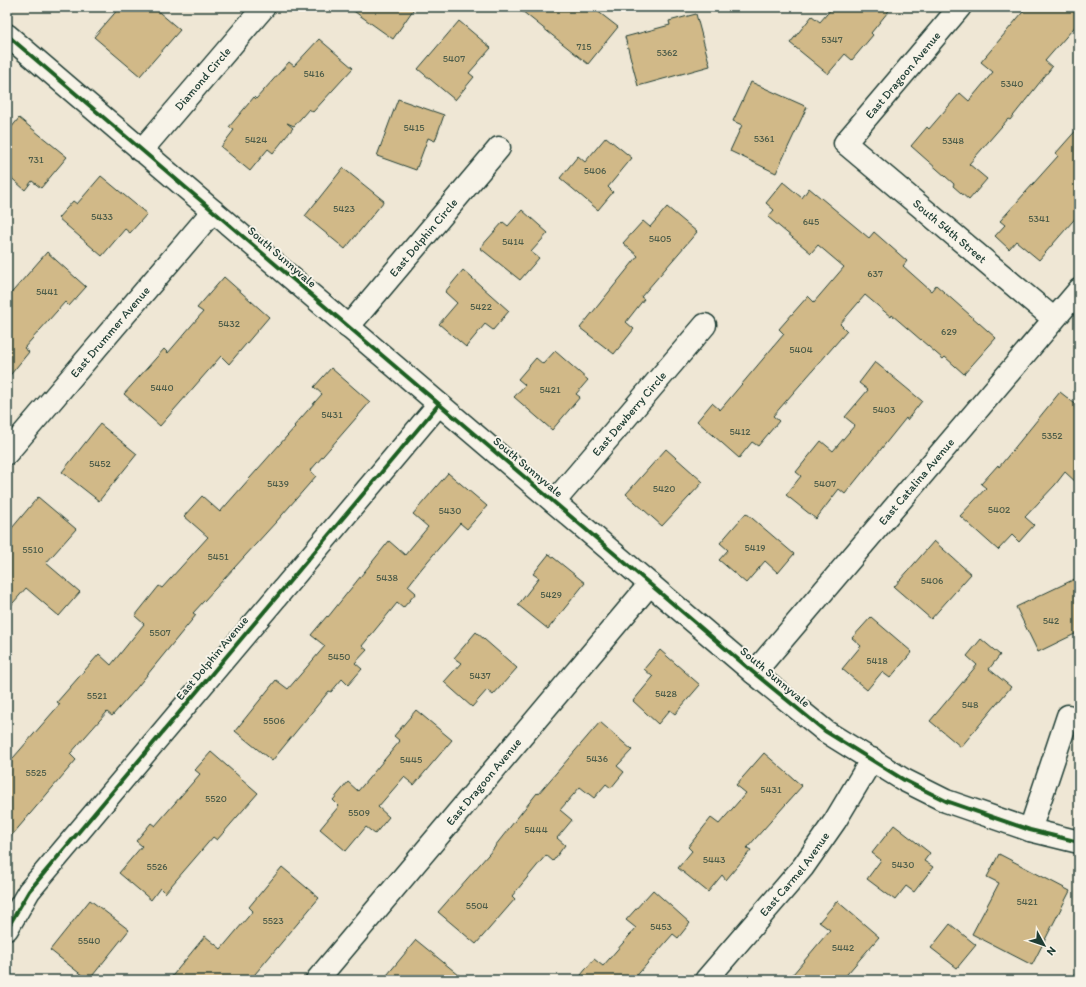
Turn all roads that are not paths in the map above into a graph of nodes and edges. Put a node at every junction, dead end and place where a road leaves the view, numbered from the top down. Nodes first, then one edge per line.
1 (264, 7) edge
2 (960, 7) edge
3 (7, 35) edge
4 (845, 143) joint
5 (499, 148) dead end
6 (141, 151) junction
7 (213, 211) junction
8 (1079, 290) edge
9 (1054, 319) junction
10 (705, 325) dead end
11 (348, 327) junction
12 (439, 404) junction
13 (7, 453) edge
14 (554, 502) junction
15 (650, 584) junction
16 (754, 673) junction
17 (1068, 716) dead end
18 (872, 759) junction
19 (1030, 830) junction
20 (1079, 842) edge
21 (7, 929) edge
22 (317, 980) edge
23 (706, 980) edge

1 - 6 street, Diamond Circle
2 - 4 street, East Dragoon Avenue
3 - 6 street, South Sunnyvale
4 - 9 street, South 54th Street
5 - 11 street, East Dolphin Circle
6 - 7 street, South Sunnyvale
7 - 11 street, South Sunnyvale
7 - 13 street, East Drummer Avenue
8 - 9 street, East Catalina Avenue
9 - 16 street, East Catalina Avenue
10 - 14 street, East Dewberry Circle
11 - 12 street, South Sunnyvale
12 - 14 street, South Sunnyvale
12 - 21 street, East Dolphin Avenue
14 - 15 street, South Sunnyvale
15 - 16 street, South Sunnyvale
15 - 22 street, East Dragoon Avenue
16 - 18 street, South Sunnyvale
17 - 19 street
18 - 19 street, South Sunnyvale
18 - 23 street, East Carmel Avenue
19 - 20 street, South Sunnyvale

